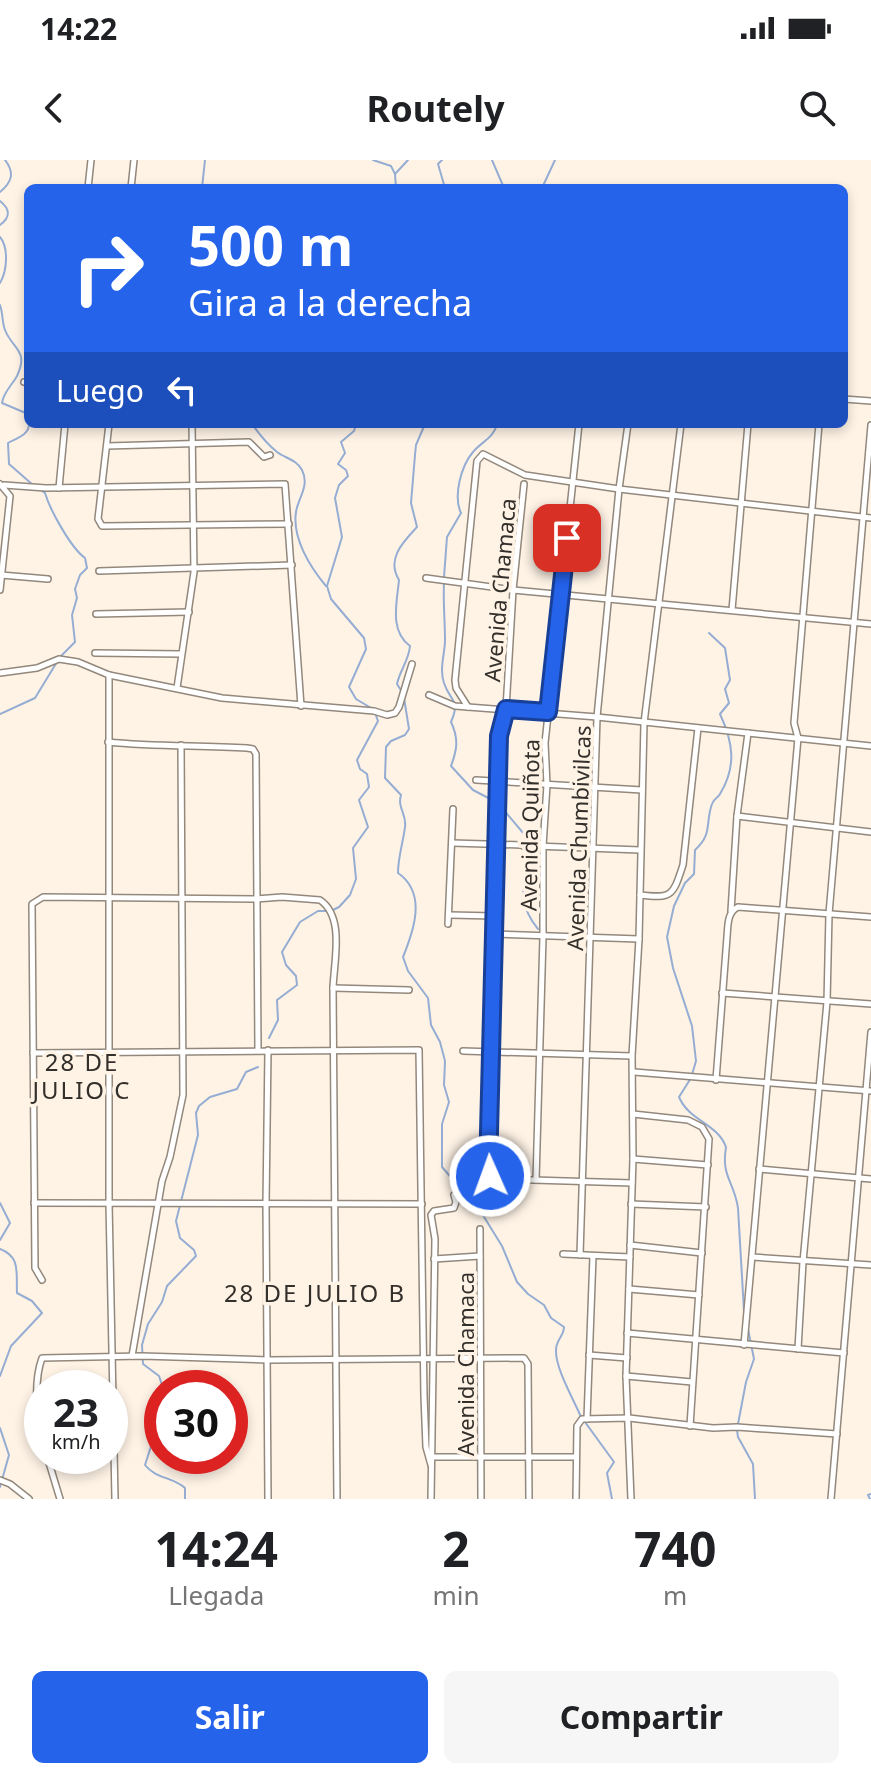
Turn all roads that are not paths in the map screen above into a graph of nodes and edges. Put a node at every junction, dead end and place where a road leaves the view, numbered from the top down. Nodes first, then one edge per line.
1 (91, 160) edge
2 (134, 160) edge
3 (88, 184) edge
4 (131, 184) edge
5 (848, 399) edge
6 (871, 401) edge
7 (871, 425) edge
8 (65, 428) edge
9 (109, 428) edge
10 (192, 428) edge
11 (579, 428) edge
12 (627, 428) edge
13 (680, 428) edge
14 (748, 428) edge
15 (819, 428) edge
16 (192, 443) junction
17 (107, 446) junction
18 (270, 455) dead end
19 (573, 483) junction
20 (2, 484) edge
21 (524, 484) dead end
22 (193, 485) junction
23 (104, 486) junction
24 (59, 488) junction
25 (619, 489) junction
26 (672, 495) junction
27 (741, 503) junction
28 (811, 511) junction
29 (867, 517) edge
30 (289, 524) junction
31 (193, 525) junction
32 (292, 565) junction
33 (194, 568) junction
34 (99, 571) dead end
35 (1, 575) edge
36 (426, 578) dead end
37 (48, 579) dead end
38 (465, 584) junction
39 (0, 590) edge
40 (513, 590) junction
41 (562, 593) junction
42 (609, 597) junction
43 (659, 602) junction
44 (732, 610) junction
45 (189, 612) junction
46 (96, 614) dead end
47 (801, 617) junction
48 (855, 622) junction
49 (871, 624) edge
50 (95, 653) dead end
51 (181, 654) junction
52 (412, 664) dead end
53 (0, 673) edge
54 (109, 675) junction
55 (177, 688) junction
56 (429, 695) dead end
57 (301, 706) junction
58 (468, 707) junction
59 (506, 709) junction
60 (548, 712) junction
61 (597, 717) junction
62 (644, 723) junction
63 (698, 728) junction
64 (748, 733) junction
65 (798, 738) junction
66 (108, 742) junction
67 (846, 743) junction
68 (181, 745) junction
69 (871, 746) edge
70 (476, 780) dead end
71 (499, 781) junction
72 (547, 785) junction
73 (595, 789) junction
74 (642, 790) junction
75 (453, 809) dead end
76 (737, 816) junction
77 (790, 822) junction
78 (837, 828) junction
79 (871, 832) edge
80 (452, 843) junction
81 (496, 845) junction
82 (543, 846) junction
83 (592, 849) junction
84 (640, 850) junction
85 (640, 895) junction
86 (108, 897) junction
87 (182, 898) junction
88 (256, 899) junction
89 (731, 912) junction
90 (783, 912) junction
91 (829, 914) junction
92 (450, 915) junction
93 (494, 916) junction
94 (871, 917) edge
95 (448, 924) dead end
96 (494, 934) junction
97 (543, 937) junction
98 (592, 938) junction
99 (639, 939) junction
100 (333, 988) junction
101 (409, 990) dead end
102 (722, 993) junction
103 (774, 997) junction
104 (827, 1002) junction
105 (871, 1004) edge
106 (871, 1032) edge
107 (335, 1049) junction
108 (183, 1050) junction
109 (258, 1050) junction
110 (268, 1050) junction
111 (463, 1051) dead end
112 (109, 1052) junction
113 (33, 1053) junction
114 (491, 1053) junction
115 (539, 1054) junction
116 (586, 1054) junction
117 (632, 1056) junction
118 (634, 1072) junction
119 (716, 1080) junction
120 (767, 1084) junction
121 (817, 1088) junction
122 (868, 1091) edge
123 (633, 1114) junction
124 (633, 1159) junction
125 (708, 1165) junction
126 (759, 1169) junction
127 (810, 1174) junction
128 (860, 1179) junction
129 (871, 1179) edge
130 (536, 1180) junction
131 (583, 1182) junction
132 (632, 1183) junction
133 (454, 1195) dead end
134 (34, 1203) junction
135 (109, 1203) junction
136 (336, 1203) junction
137 (266, 1204) junction
138 (422, 1204) junction
139 (631, 1204) junction
140 (159, 1205) junction
141 (706, 1207) junction
142 (480, 1229) dead end
143 (630, 1245) junction
144 (702, 1253) junction
145 (563, 1254) dead end
146 (580, 1255) junction
147 (480, 1256) junction
148 (593, 1256) junction
149 (630, 1257) junction
150 (752, 1257) junction
151 (434, 1259) junction
152 (803, 1262) junction
153 (850, 1264) junction
154 (871, 1265) edge
155 (42, 1280) dead end
156 (629, 1289) junction
157 (699, 1295) junction
158 (627, 1333) junction
159 (695, 1340) junction
160 (744, 1345) junction
161 (798, 1349) junction
162 (844, 1353) junction
163 (589, 1355) junction
164 (110, 1356) junction
165 (132, 1356) junction
166 (481, 1357) junction
167 (423, 1358) junction
168 (434, 1358) junction
169 (627, 1358) junction
170 (336, 1359) junction
171 (268, 1360) junction
172 (39, 1370) edge
173 (626, 1376) junction
174 (693, 1382) junction
175 (629, 1418) junction
176 (587, 1419) junction
177 (690, 1426) junction
178 (837, 1434) junction
179 (528, 1456) junction
180 (481, 1457) junction
181 (576, 1457) junction
182 (431, 1461) junction
183 (52, 1474) edge
184 (0, 1480) edge
185 (29, 1499) edge
186 (60, 1499) edge
187 (115, 1499) edge
188 (268, 1499) edge
189 (337, 1499) edge
190 (431, 1499) edge
191 (481, 1499) edge
192 (529, 1499) edge
193 (576, 1499) edge
194 (631, 1499) edge
195 (831, 1499) edge

1 - 3 street
2 - 4 street
5 - 6 street
7 - 29 street
8 - 24 street
9 - 17 street
10 - 16 street
11 - 19 street, Avenida Quiñota
12 - 25 street, Avenida Chumbivilcas
13 - 26 street
14 - 27 street
15 - 28 street
16 - 17 street
16 - 18 street
16 - 22 street
17 - 23 street
19 - 25 street
19 - 38 street
19 - 41 street, Avenida Quiñota
20 - 24 street
20 - 35 street
21 - 40 street, Avenida Chamaca
22 - 23 street
22 - 30 street
22 - 31 street
23 - 24 street
23 - 31 street
25 - 26 street
25 - 42 street, Avenida Chumbivilcas
26 - 27 street
26 - 43 street
27 - 28 street
27 - 44 street
28 - 29 street
28 - 47 street
29 - 48 street
30 - 31 street
30 - 32 street
31 - 33 street
32 - 33 street
32 - 57 street
33 - 34 street
33 - 45 street
35 - 37 street
35 - 39 street
36 - 38 street
38 - 40 street
38 - 58 street
40 - 41 street
40 - 59 street, Avenida Chamaca
41 - 42 street
41 - 60 street, Avenida Quiñota
42 - 43 street
42 - 61 street, Avenida Chumbivilcas
43 - 44 street
43 - 62 street
44 - 47 street
45 - 46 street
45 - 51 street
47 - 48 street
47 - 65 street
48 - 49 street
48 - 67 street
50 - 51 street
51 - 55 street
52 - 57 street
53 - 54 street
54 - 55 street
54 - 66 street
55 - 57 street
56 - 58 street
58 - 59 street
59 - 60 street
59 - 71 street, Avenida Chamaca
60 - 61 street
60 - 72 street, Avenida Quiñota
61 - 62 street
61 - 73 street, Avenida Chumbivilcas
62 - 63 street
62 - 74 street
63 - 64 street
63 - 85 street
64 - 65 street
64 - 76 street
65 - 67 street
65 - 77 street
66 - 68 street
66 - 86 street
67 - 69 street
67 - 78 street
68 - 87 street
68 - 88 street
70 - 71 street
71 - 72 street
71 - 81 street, Avenida Chamaca
72 - 73 street
72 - 82 street, Avenida Quiñota
73 - 74 street
73 - 83 street, Avenida Chumbivilcas
74 - 84 street
75 - 80 street
76 - 77 street
76 - 89 street
77 - 78 street
77 - 90 street
78 - 79 street
78 - 91 street
80 - 81 street
80 - 92 street
81 - 82 street
81 - 93 street, Avenida Chamaca
82 - 83 street
82 - 97 street, Avenida Quiñota
83 - 84 street
83 - 98 street, Avenida Chumbivilcas
84 - 85 street
85 - 99 street
86 - 87 street
86 - 112 street
86 - 113 street
87 - 88 street
87 - 108 street
88 - 100 street
88 - 109 street
89 - 90 street
89 - 102 street
90 - 91 street
90 - 103 street
91 - 94 street
91 - 104 street
92 - 93 street
92 - 95 street
93 - 96 street, Avenida Chamaca
96 - 97 street
96 - 114 street, Avenida Chamaca
97 - 98 street
97 - 115 street, Avenida Quiñota
98 - 99 street
98 - 116 street, Avenida Chumbivilcas
99 - 117 street
100 - 101 street
100 - 107 street
102 - 103 street
102 - 119 street
103 - 104 street
103 - 120 street
104 - 105 street
104 - 121 street
106 - 122 street
107 - 110 street
107 - 136 street
107 - 138 street
108 - 109 street
108 - 112 street
108 - 140 street
109 - 110 street
110 - 137 street
111 - 114 street
112 - 113 street
112 - 135 street
113 - 134 street
114 - 115 street
114 - 130 street, Avenida Chamaca
115 - 116 street
115 - 130 street, Avenida Quiñota
116 - 117 street
116 - 131 street, Avenida Chumbivilcas
117 - 118 street
118 - 119 street
118 - 123 street
119 - 120 street
120 - 121 street
120 - 126 street
121 - 122 street
121 - 127 street
122 - 128 street
123 - 124 street
123 - 125 street
124 - 125 street
124 - 132 street
125 - 141 street
126 - 127 street
126 - 150 street
127 - 128 street
127 - 152 street
128 - 129 street
128 - 153 street
130 - 131 street
131 - 132 street
131 - 146 street, Avenida Chumbivilcas
132 - 139 street
133 - 151 street
134 - 135 street
134 - 155 street
135 - 140 street
135 - 164 street
136 - 137 street
136 - 138 street
136 - 170 street
137 - 140 street
137 - 171 street
138 - 167 street
139 - 141 street
139 - 143 street
140 - 165 street
141 - 144 street
142 - 147 street, Avenida Chamaca
143 - 144 street
143 - 149 street
144 - 157 street
145 - 146 street
146 - 148 street
147 - 151 street
147 - 166 street, Avenida Chamaca
148 - 149 street
148 - 163 street
149 - 156 street
150 - 152 street
150 - 160 street
151 - 168 street
152 - 153 street
152 - 161 street
153 - 154 street
153 - 162 street
156 - 157 street
156 - 158 street
157 - 159 street
158 - 159 street
158 - 169 street
159 - 160 street
159 - 174 street
160 - 161 street
161 - 162 street
162 - 178 street
163 - 169 street
163 - 176 street
164 - 165 street
164 - 172 street
164 - 187 street
165 - 171 street
166 - 168 street
166 - 179 street
166 - 180 street, Avenida Chamaca
167 - 168 street
167 - 170 street
167 - 182 street
168 - 182 street
169 - 173 street
170 - 171 street
170 - 189 street
171 - 188 street
173 - 174 street
173 - 175 street
174 - 177 street
175 - 176 street
175 - 177 street
175 - 194 street
176 - 181 street
177 - 178 street
178 - 195 street
179 - 180 street
179 - 181 street
179 - 192 street
180 - 182 street
180 - 191 street, Avenida Chamaca
181 - 193 street
182 - 190 street
183 - 186 street
184 - 185 street

